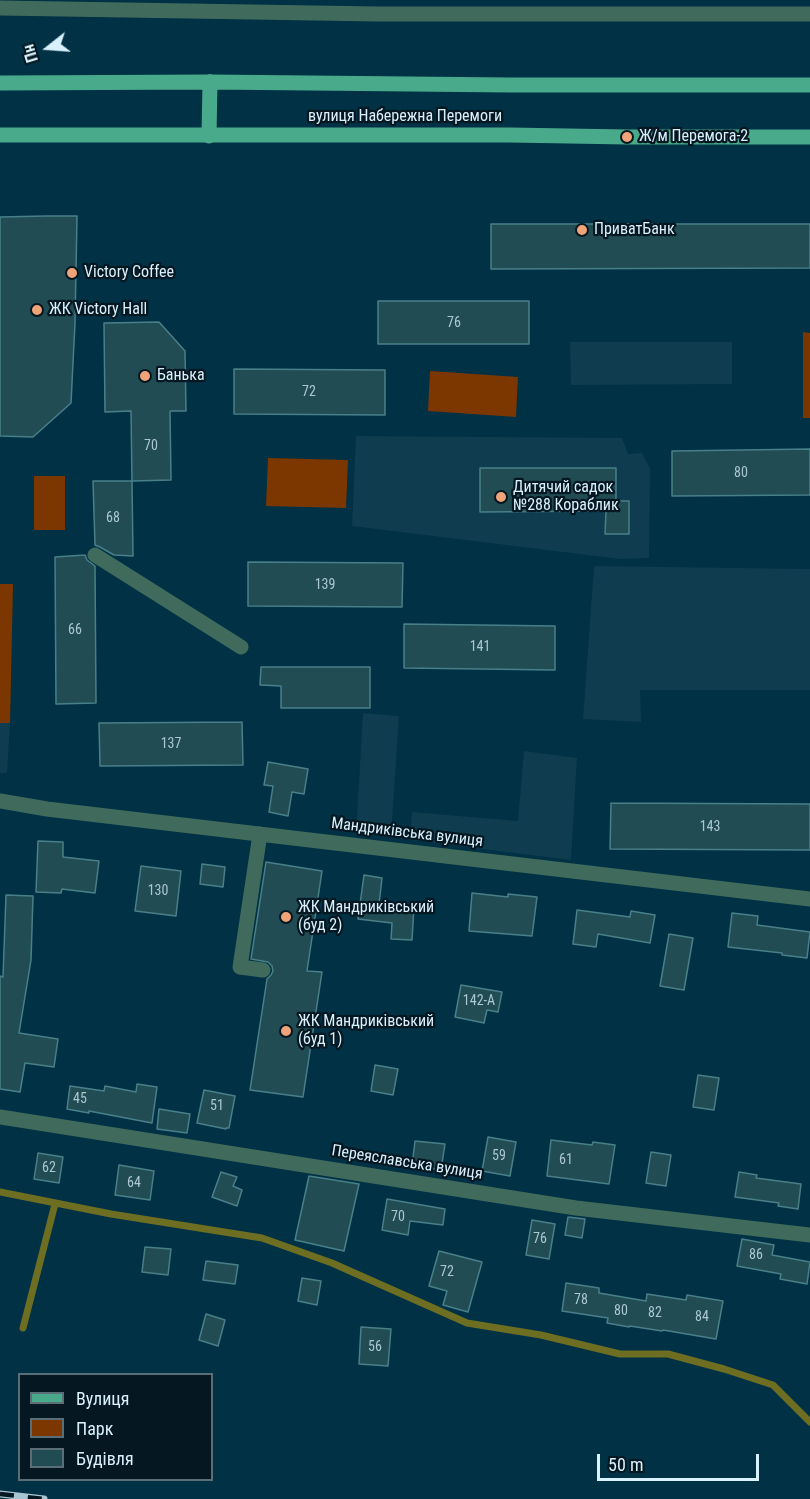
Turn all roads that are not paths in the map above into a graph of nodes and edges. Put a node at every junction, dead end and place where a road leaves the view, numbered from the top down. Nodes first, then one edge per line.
1 (0, 8) edge
2 (810, 14) edge
3 (210, 82) junction
4 (0, 83) edge
5 (810, 85) edge
6 (0, 135) edge
7 (209, 136) junction
8 (810, 137) edge
9 (95, 555) dead end
10 (241, 647) dead end
11 (0, 801) edge
12 (260, 834) junction
13 (810, 899) edge
14 (264, 970) dead end
15 (0, 1118) edge
16 (810, 1235) edge

1 - 2 street
3 - 4 main road, вулиця Набережна Перемоги
3 - 5 main road, вулиця Набережна Перемоги
3 - 7 main road
6 - 7 main road, вулиця Набережна Перемоги
7 - 8 main road, вулиця Набережна Перемоги
9 - 10 street
11 - 12 street, Мандриківська вулиця
12 - 13 street, Мандриківська вулиця
12 - 14 street
15 - 16 street, Переяславська вулиця

